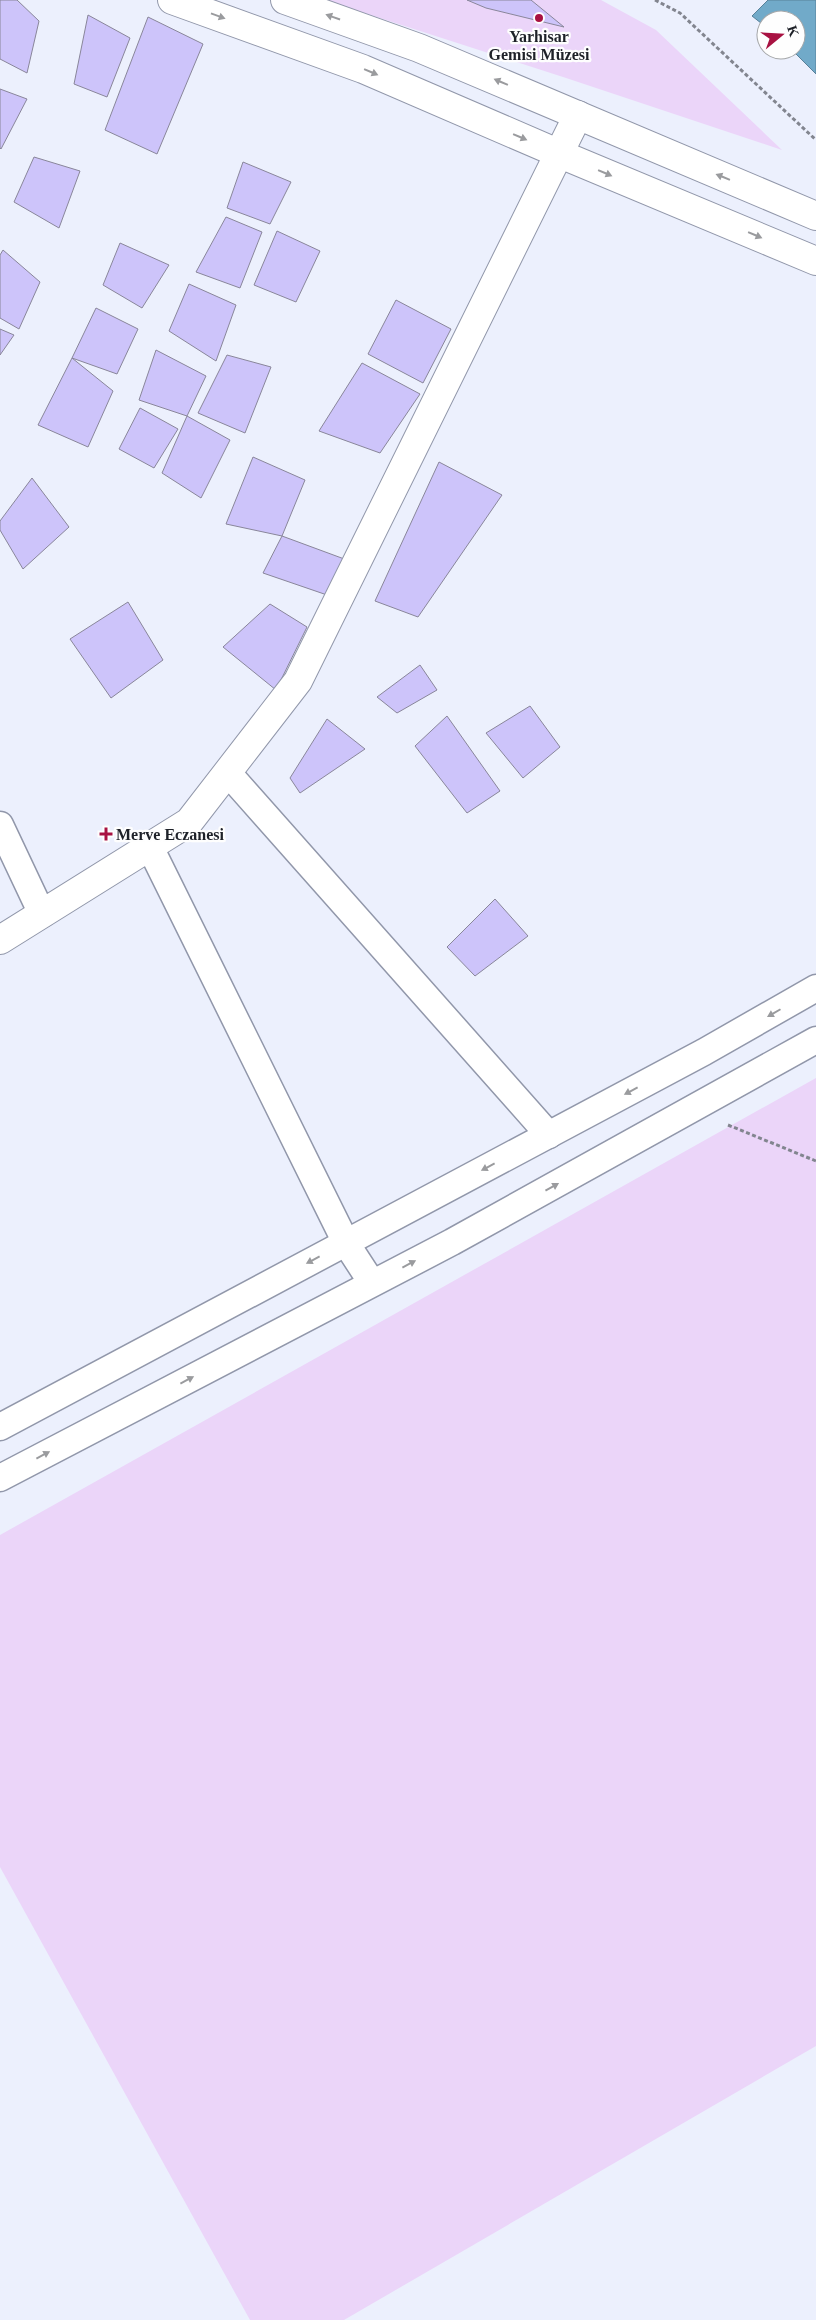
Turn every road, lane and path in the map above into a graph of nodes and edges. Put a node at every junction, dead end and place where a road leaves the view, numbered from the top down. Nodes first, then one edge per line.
1 (172, 0) edge
2 (285, 0) edge
3 (655, 0) edge
4 (578, 115) junction
5 (816, 140) edge
6 (560, 154) junction
7 (816, 216) edge
8 (816, 261) edge
9 (228, 773) junction
10 (0, 825) edge
11 (150, 847) junction
12 (42, 914) junction
13 (0, 940) edge
14 (816, 988) edge
15 (816, 1040) edge
16 (690, 1110) junction
17 (549, 1135) junction
18 (816, 1161) edge
19 (346, 1243) junction
20 (372, 1283) junction
21 (0, 1427) edge
22 (0, 1478) edge

1 -> 6 street
4 -> 2 street
3 - 5 path
4 - 6 street
7 -> 4 street
6 -> 8 street
6 - 9 street
9 - 11 street
9 - 17 street
10 - 12 street
11 - 12 street
11 - 19 street
12 - 13 street
14 -> 17 street
15 - 16 street
16 - 18 path
20 -> 16 street
17 -> 19 street
19 - 20 street
19 -> 21 street
22 -> 20 street

